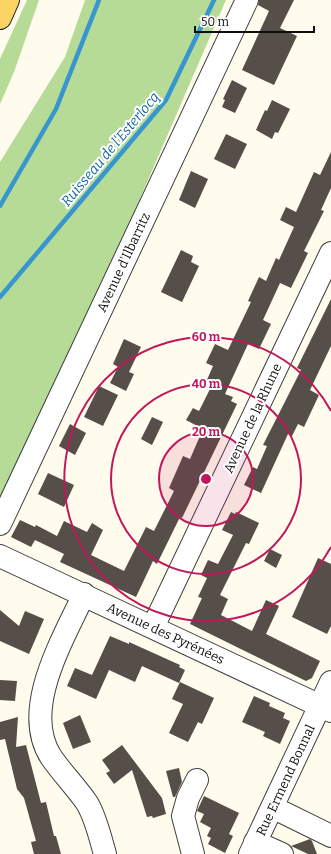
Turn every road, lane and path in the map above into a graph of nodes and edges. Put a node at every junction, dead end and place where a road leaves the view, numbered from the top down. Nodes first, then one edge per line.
1 (8, 0) edge
2 (247, 0) edge
3 (0, 18) edge
4 (331, 253) edge
5 (0, 524) edge
6 (0, 556) edge
7 (84, 594) junction
8 (153, 627) junction
9 (331, 682) edge
10 (325, 708) edge
11 (197, 780) dead end
12 (272, 807) junction
13 (331, 836) edge
14 (253, 848) edge
15 (105, 854) edge
16 (193, 854) edge
17 (282, 854) edge

1 - 3 main road
2 - 5 street, Avenue d'Ilbarritz
4 - 8 street, Avenue de la Rhune
6 - 7 street, Avenue des Pyrénées
7 - 8 street, Avenue des Pyrénées
7 - 15 street
8 - 10 street, Avenue des Pyrénées
9 - 10 street, Rue Ermend Bonnal
10 - 12 street, Rue Ermend Bonnal
11 - 16 street
12 - 13 street
12 - 14 street, Rue Ermend Bonnal
14 - 17 street

